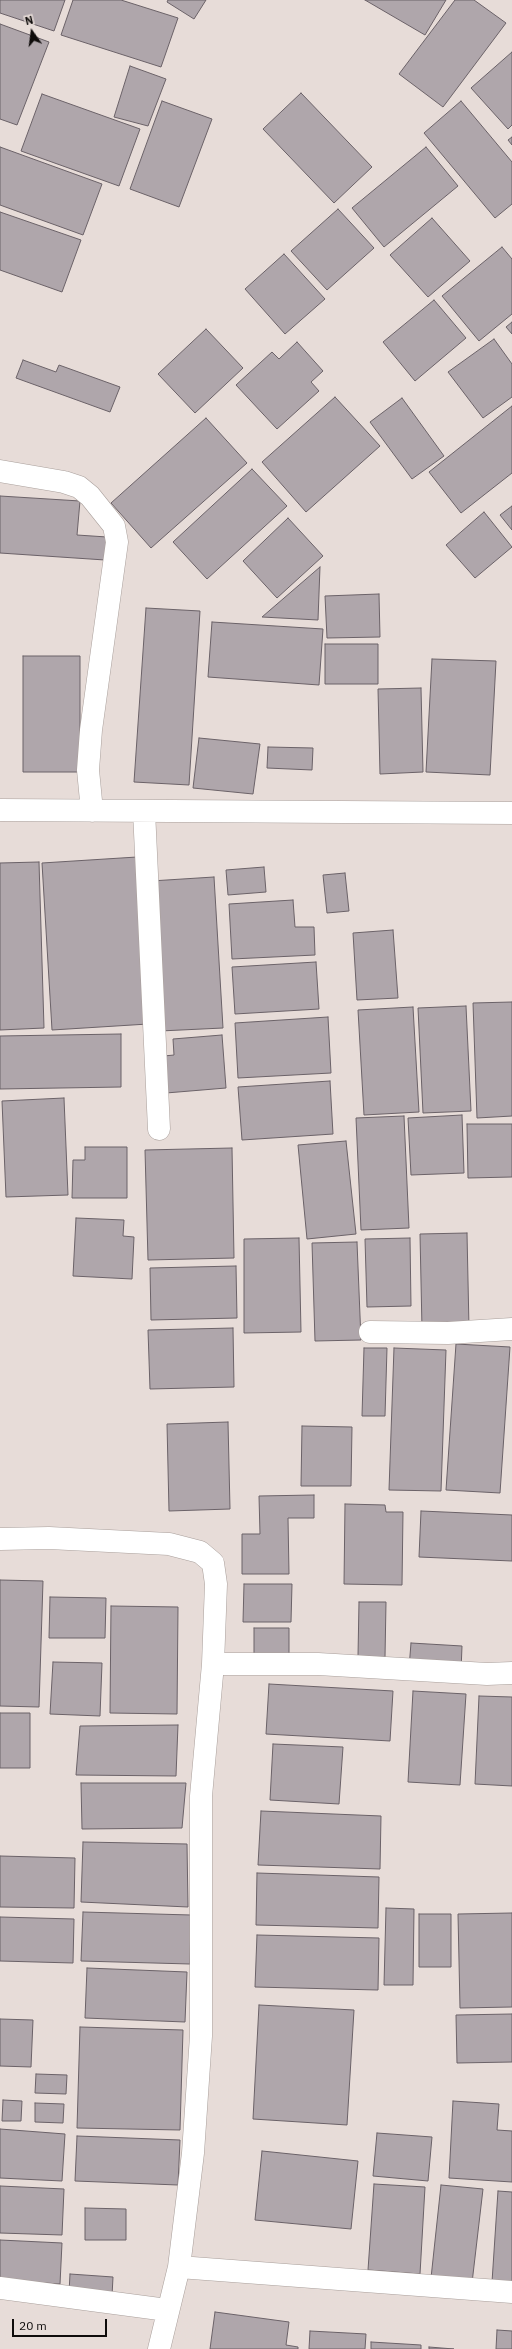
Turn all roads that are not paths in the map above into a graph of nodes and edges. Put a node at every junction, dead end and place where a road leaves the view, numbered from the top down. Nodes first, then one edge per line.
1 (0, 471) edge
2 (0, 810) edge
3 (92, 811) junction
4 (144, 811) junction
5 (512, 813) edge
6 (159, 1129) dead end
7 (512, 1329) edge
8 (370, 1332) dead end
9 (0, 1539) edge
10 (213, 1664) junction
11 (512, 1673) edge
12 (178, 2267) junction
13 (0, 2288) edge
14 (512, 2292) edge
15 (168, 2310) junction
16 (159, 2349) edge

1 - 3 street
2 - 3 street
3 - 4 street
4 - 5 street
4 - 6 street
7 - 8 street
9 - 10 street
10 - 11 street
10 - 12 street
12 - 14 street
12 - 15 street
13 - 15 street
15 - 16 street

